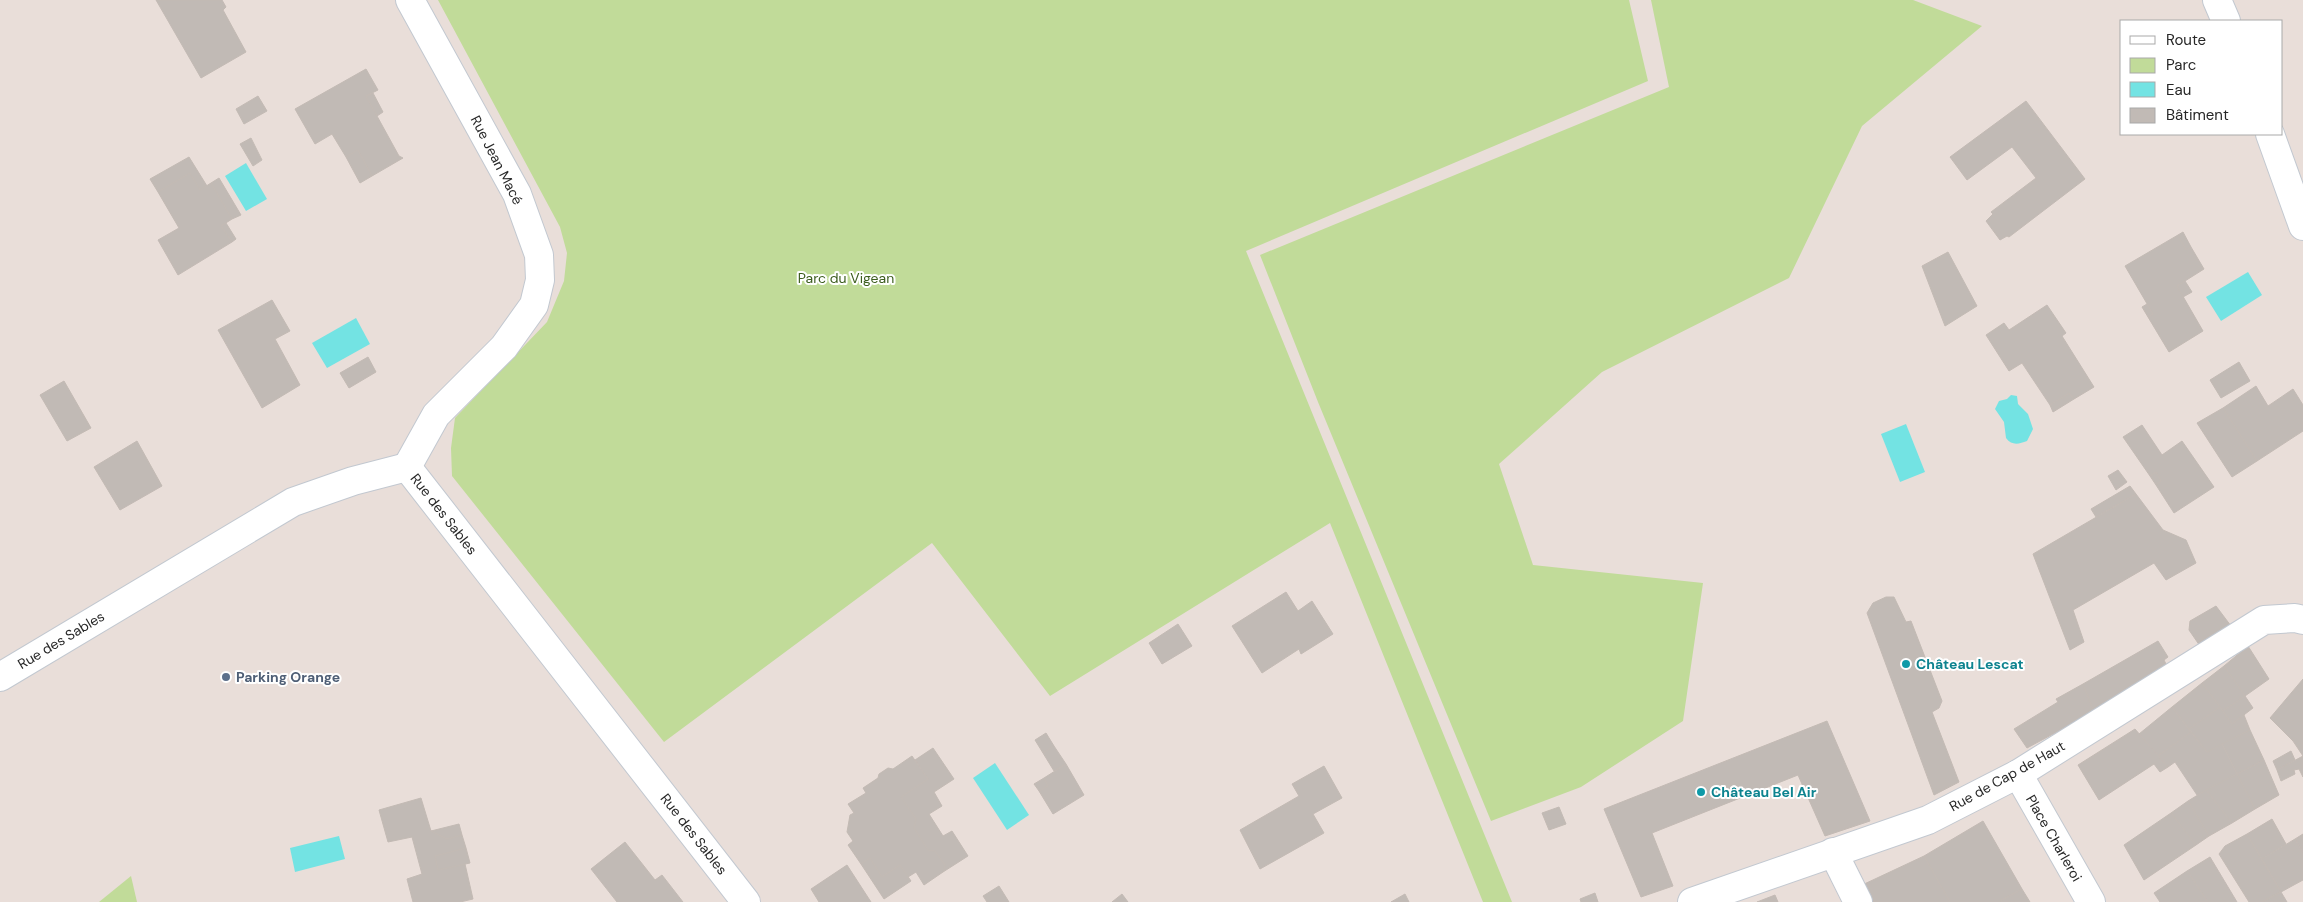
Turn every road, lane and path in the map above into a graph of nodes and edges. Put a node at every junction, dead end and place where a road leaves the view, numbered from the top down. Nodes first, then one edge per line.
1 (410, 0) edge
2 (2217, 0) edge
3 (2226, 20) edge
4 (2270, 135) edge
5 (2303, 226) edge
6 (407, 467) junction
7 (2303, 620) edge
8 (0, 677) edge
9 (2018, 774) junction
10 (1833, 852) junction
11 (746, 902) edge
12 (1692, 902) edge
13 (1858, 902) edge
14 (2091, 902) edge

1 - 6 street, Rue Jean Macé
2 - 3 street
4 - 5 street
6 - 8 street, Rue des Sables
6 - 11 street, Rue des Sables
7 - 9 street, Rue de Cap de Haut
9 - 10 street, Rue de Cap de Haut
9 - 14 street, Place Charleroi
10 - 12 street, Rue de Cap de Haut
10 - 13 street

